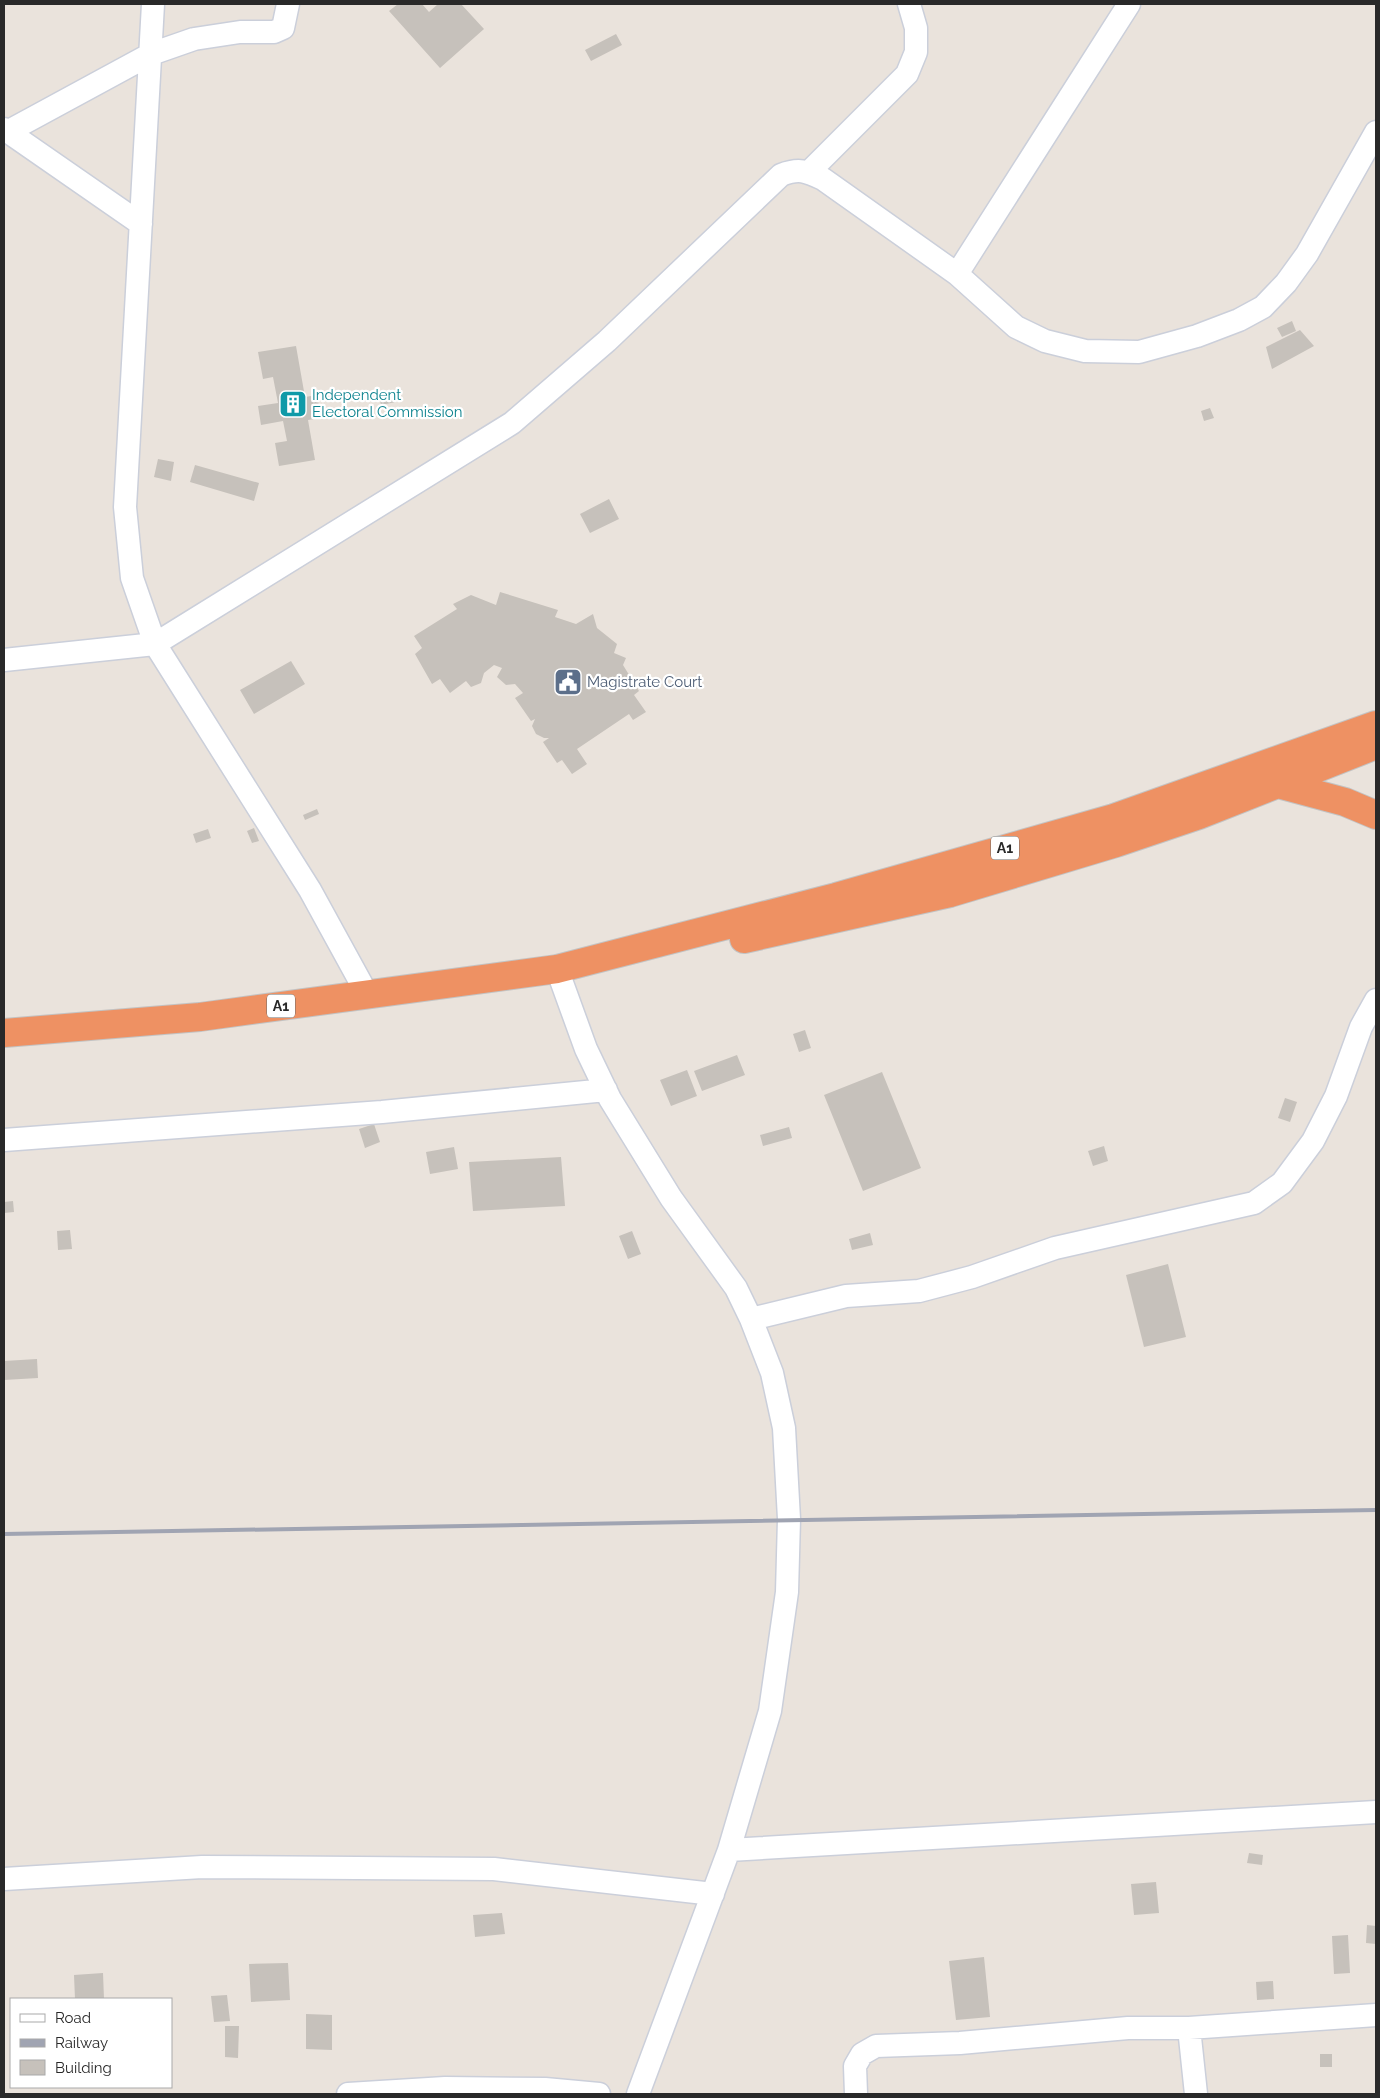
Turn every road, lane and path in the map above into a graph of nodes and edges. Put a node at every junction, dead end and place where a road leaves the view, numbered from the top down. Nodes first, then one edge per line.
1 (153, 4) edge
2 (288, 4) edge
3 (909, 4) edge
4 (1129, 4) edge
5 (151, 54) junction
6 (6, 130) edge
7 (1376, 132) edge
8 (809, 172) junction
9 (141, 224) junction
10 (957, 274) junction
11 (155, 644) junction
12 (4, 660) edge
13 (1376, 725) edge
14 (1376, 745) edge
15 (1278, 784) junction
16 (1376, 814) edge
17 (629, 952) junction
18 (557, 969) junction
19 (367, 994) junction
20 (1376, 1000) edge
21 (4, 1033) edge
22 (606, 1090) junction
23 (4, 1140) edge
24 (751, 1319) junction
25 (1376, 1812) edge
26 (729, 1850) junction
27 (4, 1879) edge
28 (713, 1894) junction
29 (1376, 2016) edge
30 (1189, 2028) junction
31 (348, 2094) edge
32 (599, 2094) edge
33 (638, 2094) edge
34 (856, 2094) edge
35 (1196, 2094) edge

1 - 5 street
2 - 5 street
3 - 8 street
4 - 10 street
5 - 6 street
5 - 9 street
6 - 9 street
7 - 10 street
8 - 10 street
8 - 11 street
9 - 11 street
11 - 12 street
11 - 19 street
13 - 17 highway, A1
14 - 15 highway, A1
15 - 16 highway
15 - 17 highway, A1
17 - 18 highway, A1
18 - 19 highway, A1
18 - 22 street
19 - 21 highway, A1
20 - 24 street
22 - 23 street
22 - 24 street
24 - 26 street
25 - 26 street
26 - 28 street
27 - 28 street
28 - 33 street
29 - 30 street
30 - 34 street
30 - 35 street
31 - 32 street

